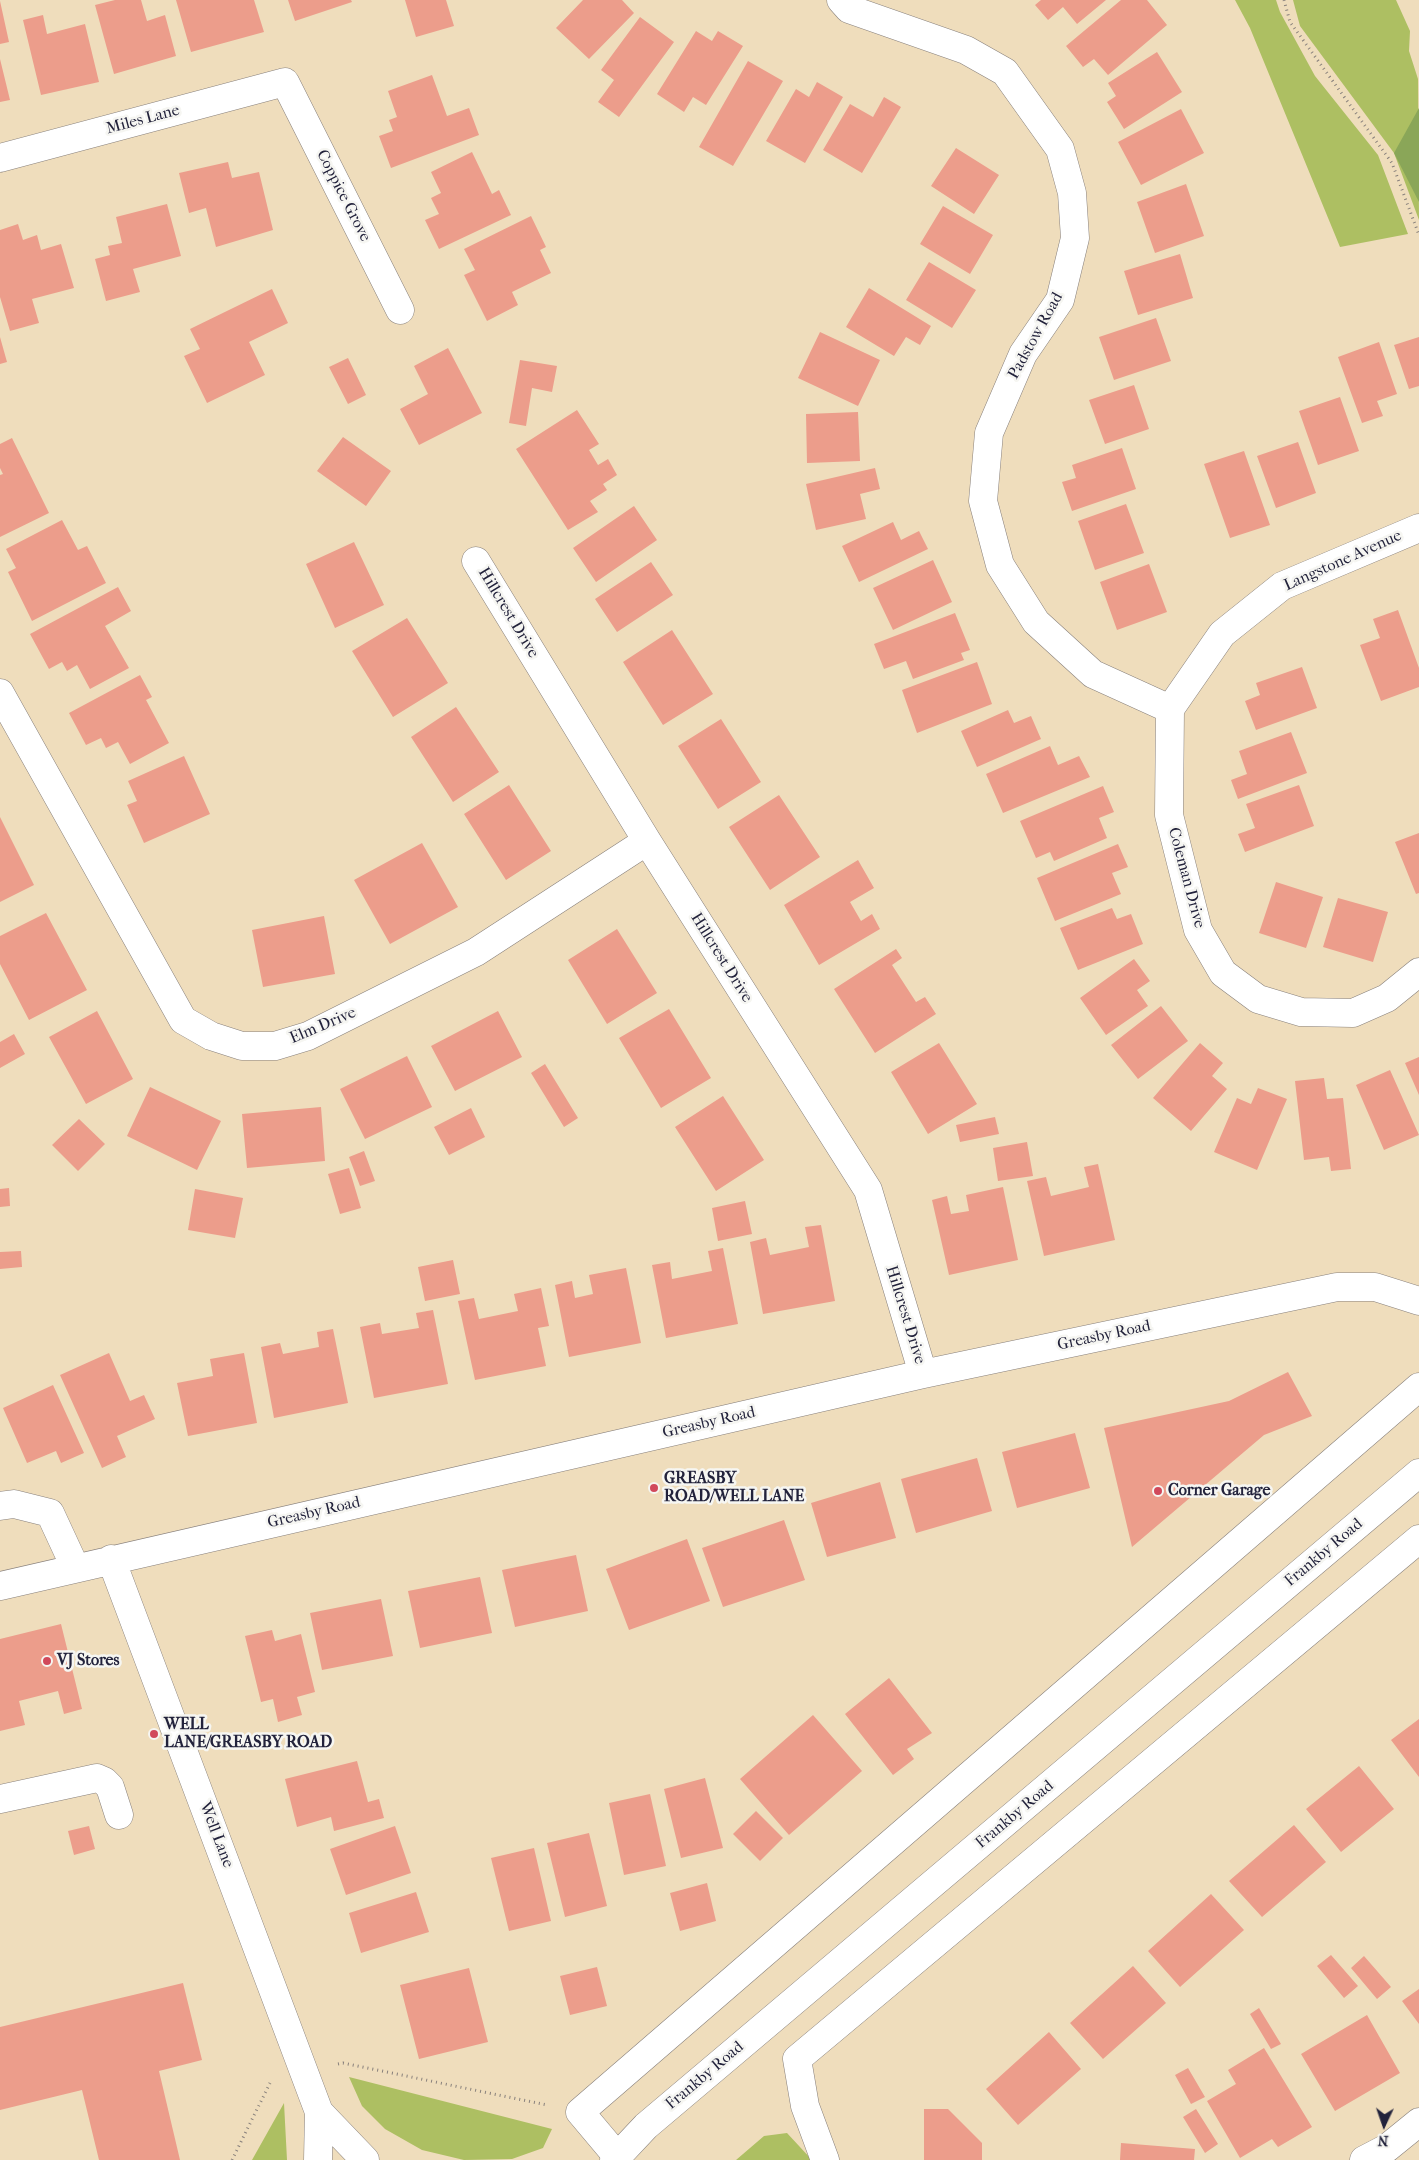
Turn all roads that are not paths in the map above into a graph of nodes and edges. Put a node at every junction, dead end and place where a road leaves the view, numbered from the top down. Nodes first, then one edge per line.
1 (841, 0) edge
2 (285, 82) joint
3 (0, 158) edge
4 (400, 310) dead end
5 (1419, 528) edge
6 (476, 561) dead end
7 (0, 693) edge
8 (1170, 709) junction
9 (647, 841) junction
10 (1419, 972) edge
11 (1419, 1302) edge
12 (923, 1374) junction
13 (1419, 1387) edge
14 (1419, 1473) edge
15 (0, 1506) edge
16 (1419, 1539) edge
17 (111, 1559) junction
18 (75, 1567) junction
19 (0, 1586) edge
20 (0, 1799) edge
21 (119, 1815) dead end
22 (320, 2112) junction
23 (1419, 2122) edge
24 (616, 2158) edge
25 (318, 2160) edge
26 (365, 2160) edge
27 (825, 2160) edge
28 (1364, 2160) edge

1 - 8 street, Padstow Road
2 - 3 street, Miles Lane
2 - 4 street, Coppice Grove
5 - 8 street, Langstone Avenue
6 - 9 street, Hillcrest Drive
7 - 9 street, Elm Drive
8 - 10 street, Coleman Drive
9 - 12 street, Hillcrest Drive
11 - 12 street, Greasby Road
12 - 17 street, Greasby Road
13 - 24 street
14 - 24 street, Frankby Road
15 - 18 street
16 - 27 street
17 - 18 street, Greasby Road
17 - 22 street, Well Lane
18 - 19 street, Greasby Road
20 - 21 street
22 - 25 street, Well Lane
22 - 26 street, Well Lane
23 - 28 street

